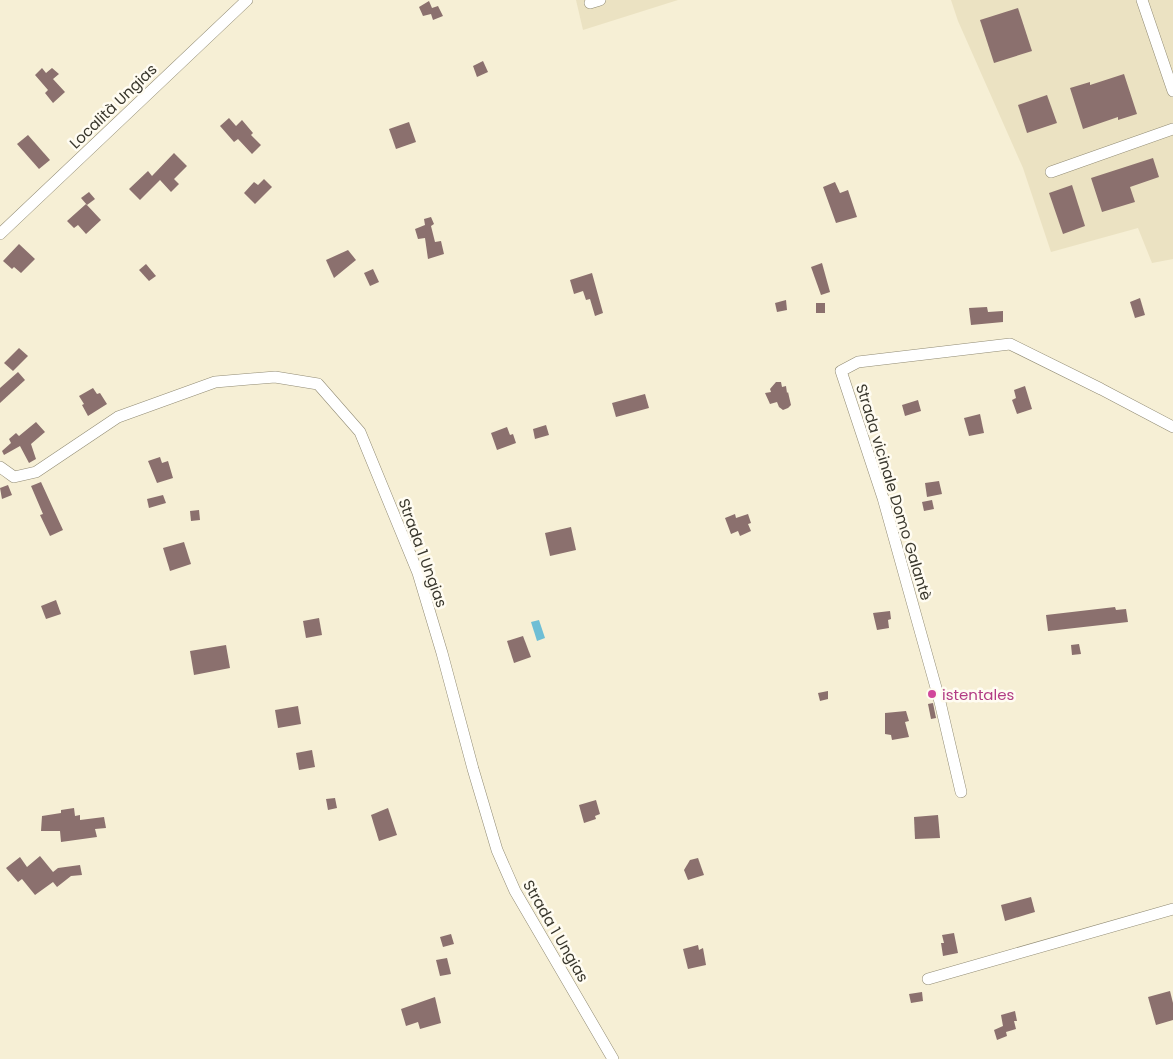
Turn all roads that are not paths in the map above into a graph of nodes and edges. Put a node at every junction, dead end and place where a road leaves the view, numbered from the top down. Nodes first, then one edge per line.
1 (247, 0) edge
2 (1142, 0) edge
3 (1173, 91) edge
4 (1173, 129) edge
5 (1050, 172) dead end
6 (0, 234) edge
7 (1173, 427) edge
8 (0, 467) edge
9 (961, 792) dead end
10 (1173, 910) edge
11 (928, 979) dead end
12 (613, 1059) edge

1 - 6 street, Località Ungias
2 - 3 street
4 - 5 street
7 - 9 street, Strada vicinale Domo Galantè
8 - 12 street, Strada 1 Ungias
10 - 11 street

